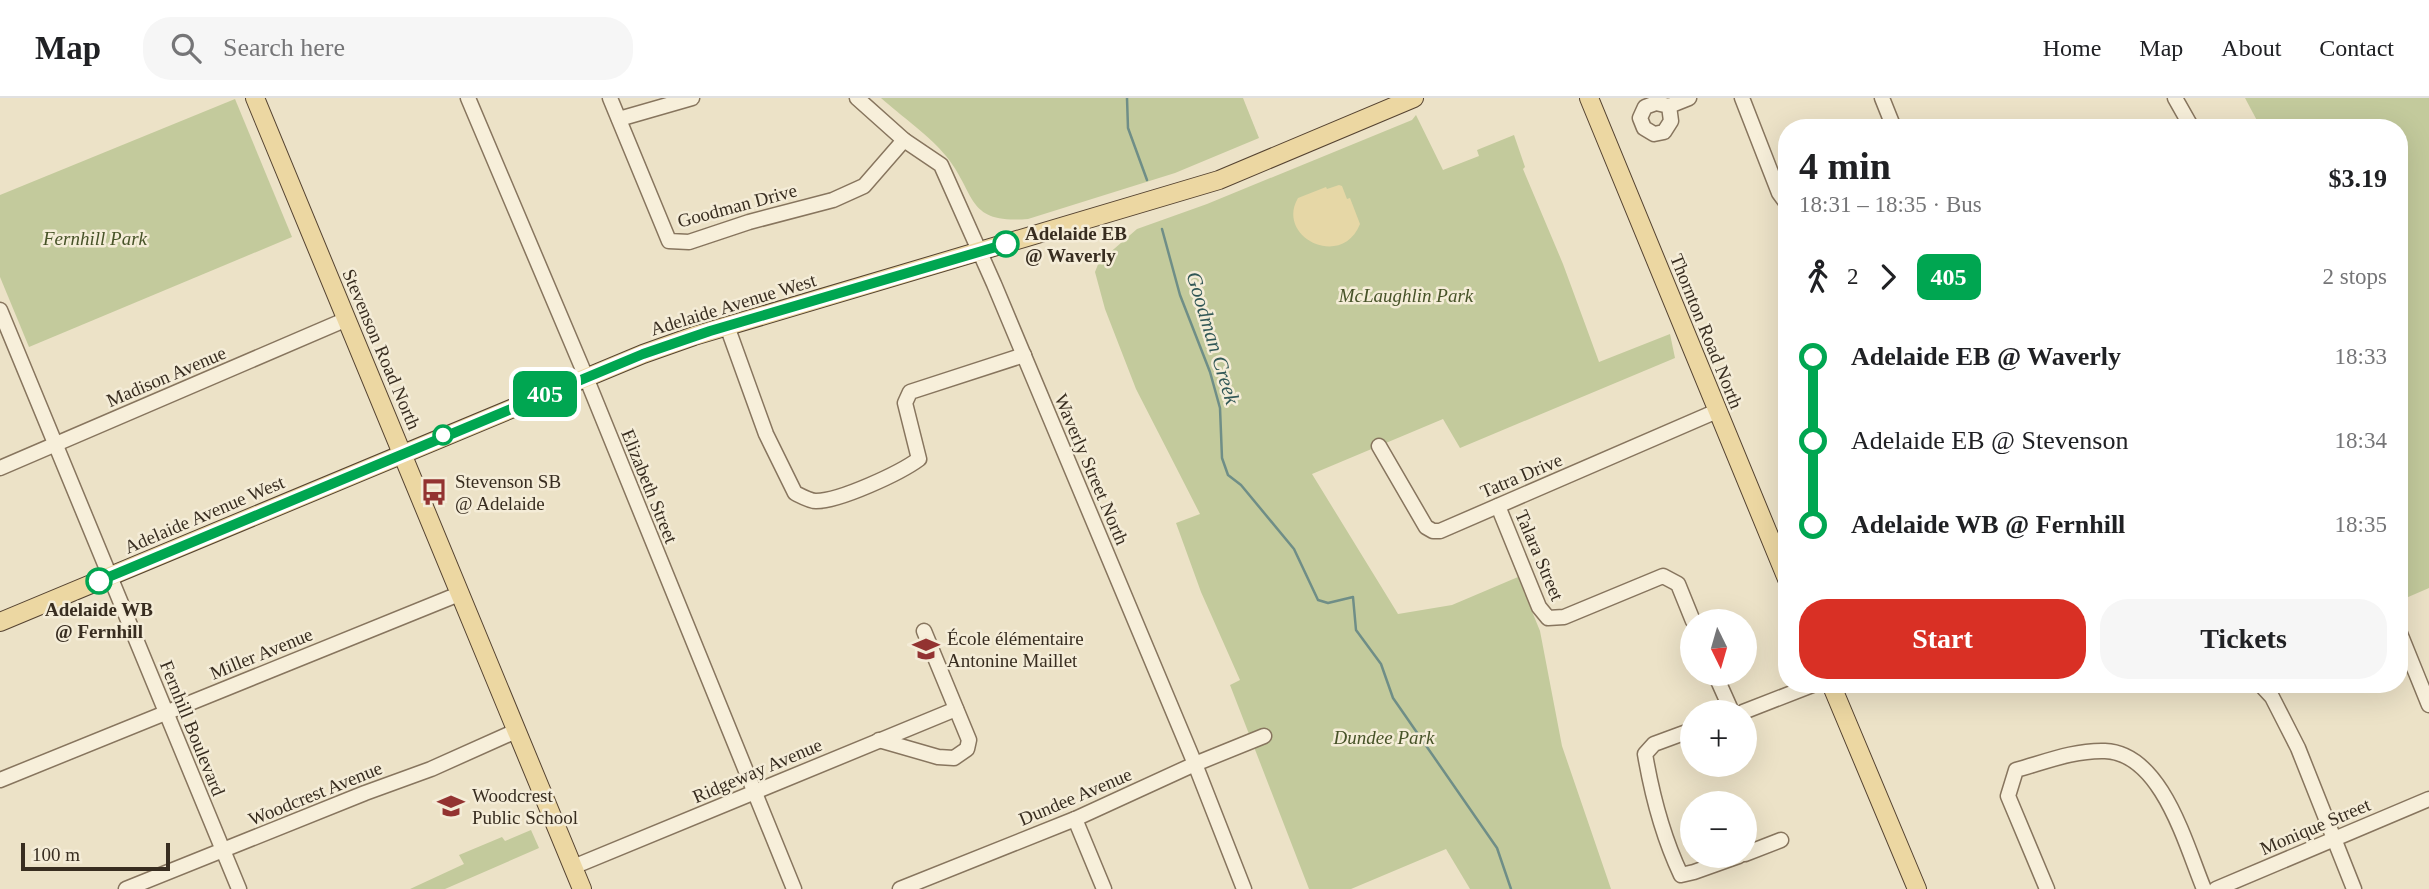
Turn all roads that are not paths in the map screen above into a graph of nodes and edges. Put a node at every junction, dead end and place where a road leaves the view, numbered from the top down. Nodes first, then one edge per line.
1 (255, 98) edge
2 (468, 98) edge
3 (610, 98) edge
4 (691, 98) edge
5 (857, 98) edge
6 (1415, 98) edge
7 (1589, 98) edge
8 (1689, 98) edge
9 (1742, 98) edge
10 (1882, 98) edge
11 (2175, 98) edge
12 (1382, 104) edge
13 (1669, 106) dead end
14 (619, 119) junction
15 (1890, 119) edge
16 (2187, 119) edge
17 (904, 140) junction
18 (1778, 190) edge
19 (980, 251) junction
20 (0, 310) edge
21 (347, 319) junction
22 (727, 326) junction
23 (1024, 355) junction
24 (586, 377) junction
25 (1717, 411) junction
26 (56, 444) junction
27 (1379, 446) dead end
28 (402, 453) junction
29 (0, 468) edge
30 (1498, 506) junction
31 (1778, 544) edge
32 (109, 576) junction
33 (459, 594) junction
34 (1688, 609) edge
35 (0, 622) edge
36 (925, 631) dead end
37 (2408, 653) edge
38 (1792, 693) edge
39 (1835, 693) edge
40 (2268, 693) edge
41 (2429, 705) edge
42 (1757, 707) edge
43 (956, 709) junction
44 (165, 712) junction
45 (516, 731) junction
46 (1680, 734) edge
47 (1264, 736) dead end
48 (879, 740) junction
49 (1195, 764) junction
50 (0, 780) edge
51 (754, 793) junction
52 (2429, 799) edge
53 (1074, 819) junction
54 (2333, 839) junction
55 (1781, 840) dead end
56 (1757, 849) edge
57 (222, 850) junction
58 (573, 867) junction
59 (1705, 868) edge
60 (126, 889) edge
61 (239, 889) edge
62 (582, 889) edge
63 (794, 889) edge
64 (900, 889) edge
65 (1104, 889) edge
66 (1244, 889) edge
67 (1917, 889) edge
68 (2047, 889) edge
69 (2204, 889) edge
70 (2216, 889) edge
71 (2354, 889) edge

1 - 21 main road, Stevenson Road North
2 - 24 street, Elizabeth Street
3 - 14 street, Goodman Drive
4 - 14 street
5 - 17 street, Waverly Street North
6 - 12 main road, Adelaide Avenue West
7 - 25 main road, Thornton Road North
8 - 13 street
9 - 18 street
10 - 15 street
11 - 16 street
12 - 19 main road, Adelaide Avenue West
14 - 17 street, Goodman Drive
17 - 19 street, Waverly Street North
19 - 22 main road, Adelaide Avenue West
19 - 23 street, Waverly Street North
20 - 26 street, Fernhill Boulevard
21 - 26 street, Madison Avenue
21 - 28 main road, Stevenson Road North
22 - 23 street
22 - 24 main road, Adelaide Avenue West
23 - 49 street, Waverly Street North
24 - 28 main road, Adelaide Avenue West
24 - 51 street, Elizabeth Street
25 - 30 street, Tatra Drive
25 - 31 main road, Thornton Road North
26 - 29 street, Madison Avenue
26 - 32 street, Fernhill Boulevard
27 - 30 street, Tatra Drive
28 - 32 main road, Adelaide Avenue West
28 - 33 main road, Stevenson Road North
30 - 34 street, Talara Street
32 - 35 main road, Adelaide Avenue West
32 - 44 street, Fernhill Boulevard
33 - 44 street, Miller Avenue
33 - 45 main road, Stevenson Road North
36 - 43 street
37 - 41 street
38 - 42 street
39 - 67 main road
40 - 54 street
43 - 48 street, Ridgeway Avenue
43 - 48 street
44 - 50 street, Miller Avenue
44 - 57 street, Fernhill Boulevard
45 - 57 street, Woodcrest Avenue
45 - 58 main road, Stevenson Road North
46 - 59 street
47 - 49 street, Dundee Avenue
48 - 51 street, Ridgeway Avenue
49 - 53 street, Dundee Avenue
49 - 66 street, Waverly Street North
51 - 58 street, Ridgeway Avenue
51 - 63 street, Elizabeth Street
52 - 54 street, Monique Street
53 - 64 street, Dundee Avenue
53 - 65 street
54 - 70 street, Monique Street
54 - 71 street
55 - 56 street
57 - 60 street, Woodcrest Avenue
57 - 61 street, Fernhill Boulevard
58 - 62 main road, Stevenson Road North
68 - 69 street

